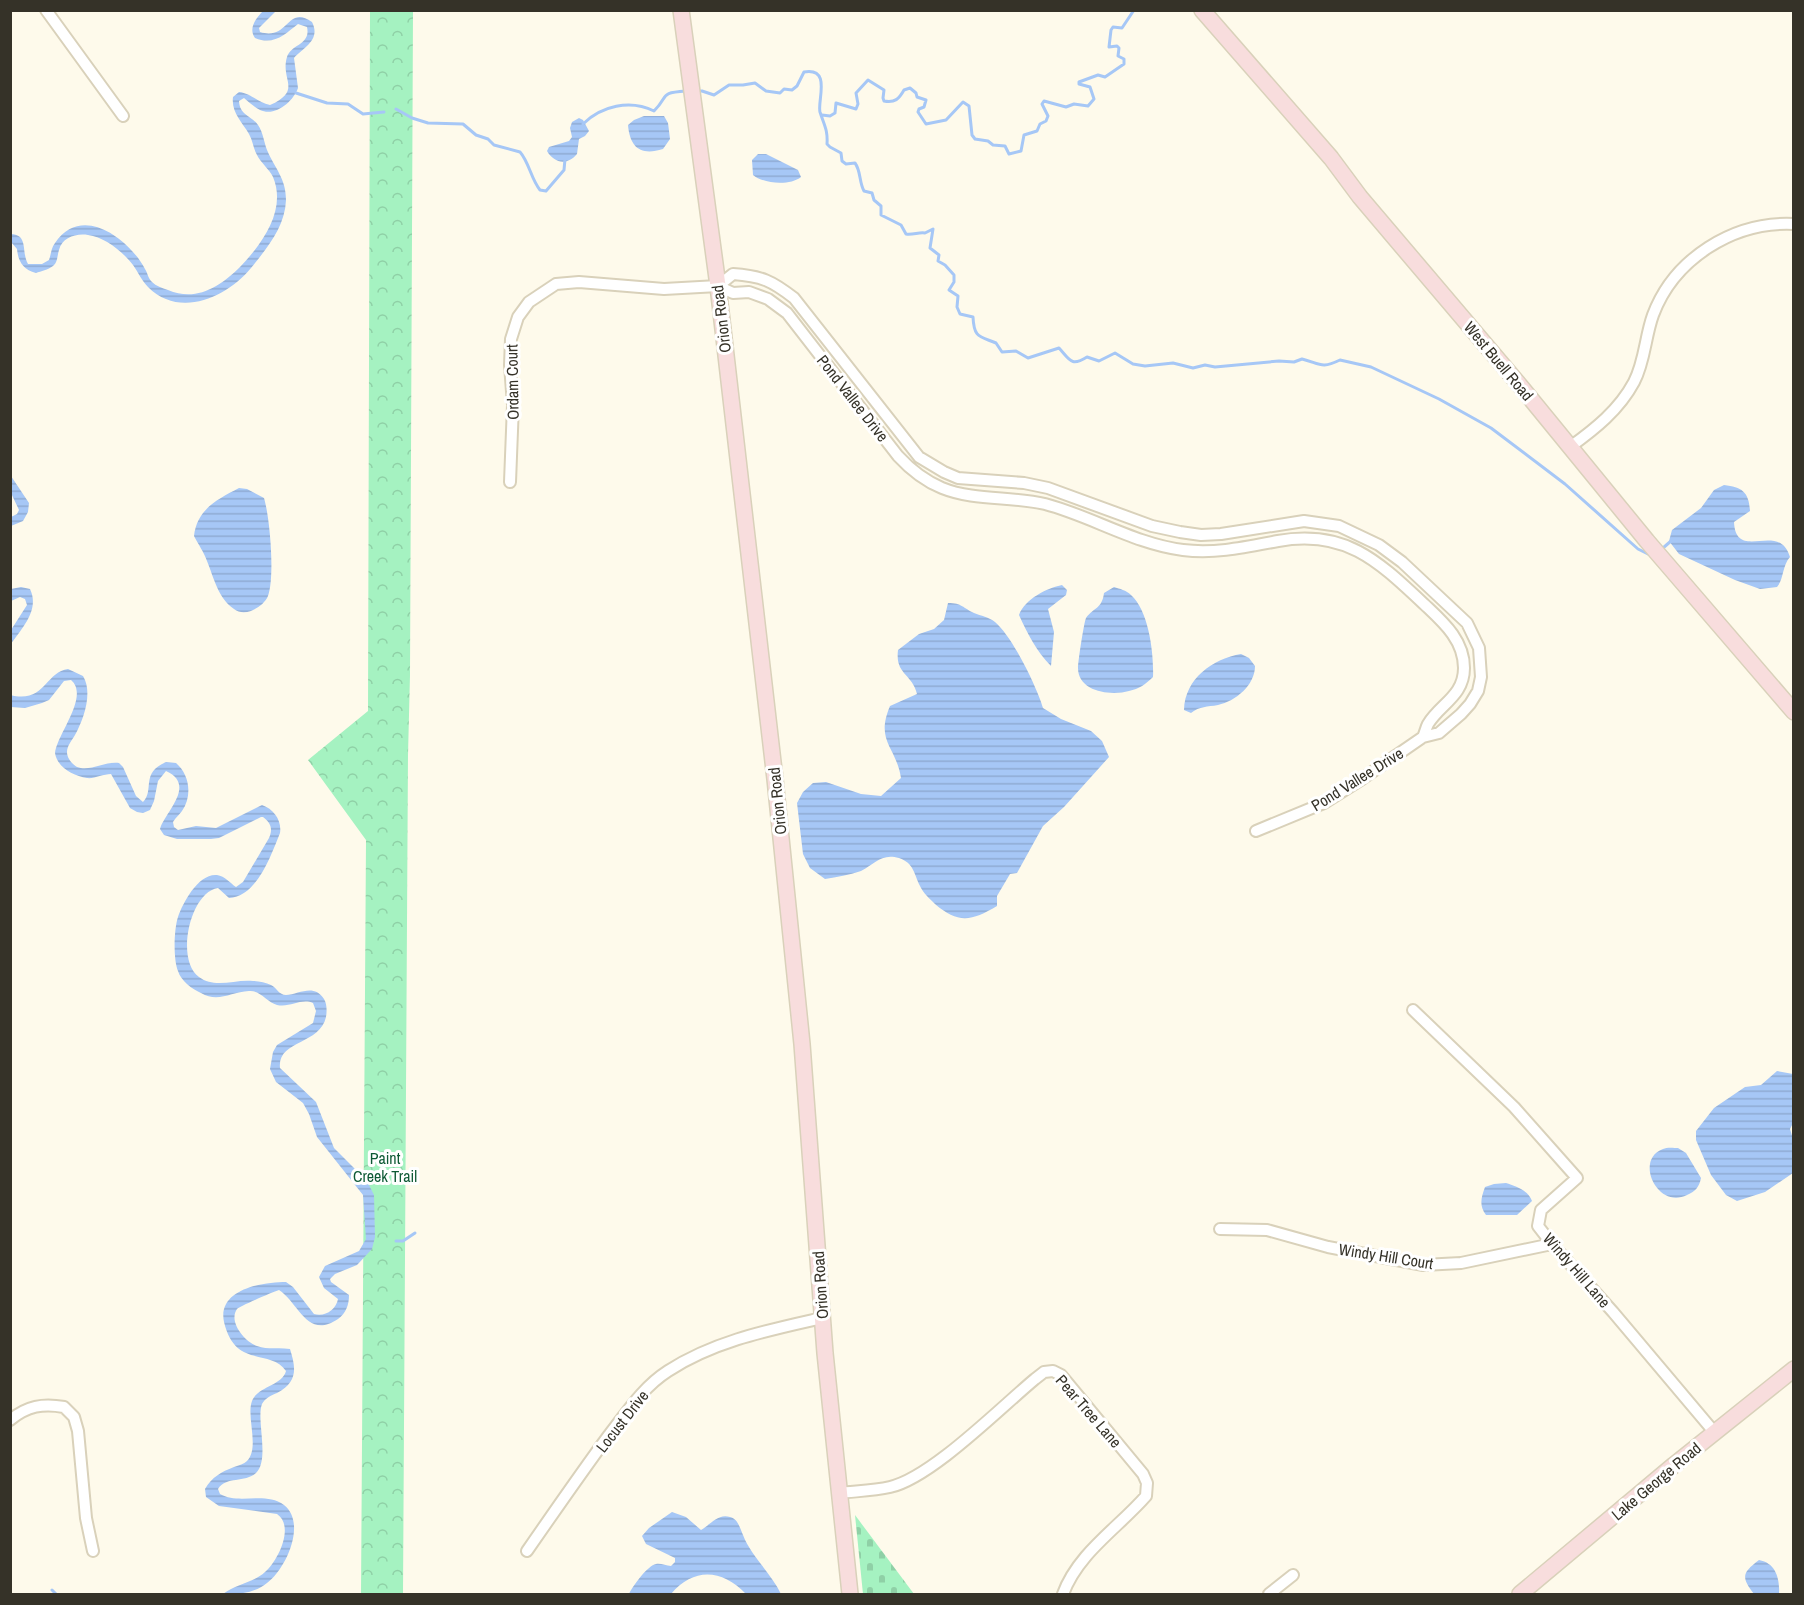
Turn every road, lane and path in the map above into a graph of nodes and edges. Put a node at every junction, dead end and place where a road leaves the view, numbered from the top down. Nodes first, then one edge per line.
1 (46, 10) edge
2 (681, 10) edge
3 (1202, 10) edge
4 (123, 116) dead end
5 (1794, 224) edge
6 (766, 280) junction
7 (718, 286) junction
8 (762, 297) junction
9 (816, 325) junction
10 (803, 334) junction
11 (1570, 447) junction
12 (914, 451) junction
13 (902, 460) junction
14 (510, 482) dead end
15 (1082, 500) junction
16 (1077, 515) junction
17 (1205, 535) junction
18 (1208, 551) junction
19 (1406, 566) junction
20 (1396, 578) junction
21 (1794, 712) edge
22 (1423, 737) junction
23 (1256, 831) dead end
24 (1413, 1010) dead end
25 (1220, 1229) dead end
26 (1552, 1244) junction
27 (822, 1318) junction
28 (1794, 1369) edge
29 (10, 1420) edge
30 (1715, 1433) junction
31 (839, 1493) junction
32 (93, 1551) dead end
33 (527, 1551) dead end
34 (1293, 1575) dead end
35 (850, 1594) edge
36 (1063, 1594) edge
37 (1269, 1594) edge
38 (1520, 1594) edge

1 - 4 street
2 - 7 main road, Orion Road
3 - 11 main road, West Buell Road
5 - 11 street
6 - 7 street, Pond Vallee Drive
6 - 8 street
6 - 9 street, Pond Vallee Drive
7 - 8 street, Pond Vallee Drive
7 - 14 street, Ordam Court
7 - 27 main road, Orion Road
8 - 10 street, Pond Vallee Drive
9 - 10 street
9 - 12 street, Pond Vallee Drive
10 - 13 street, Pond Vallee Drive
11 - 21 main road, West Buell Road
12 - 13 street
12 - 15 street, Pond Vallee Drive
13 - 16 street, Pond Vallee Drive
15 - 16 street
15 - 17 street, Pond Vallee Drive
16 - 18 street, Pond Vallee Drive
17 - 18 street
17 - 19 street, Pond Vallee Drive
18 - 20 street, Pond Vallee Drive
19 - 20 street
19 - 22 street, Pond Vallee Drive
20 - 22 street, Pond Vallee Drive
22 - 23 street, Pond Vallee Drive
24 - 26 street, Windy Hill Lane
25 - 26 street, Windy Hill Court
26 - 30 street, Windy Hill Lane
27 - 31 main road, Orion Road
27 - 33 street, Locust Drive
28 - 30 main road, Lake George Road
29 - 32 street
30 - 38 main road, Lake George Road
31 - 35 main road, Orion Road
31 - 36 street, Pear Tree Lane
34 - 37 street

